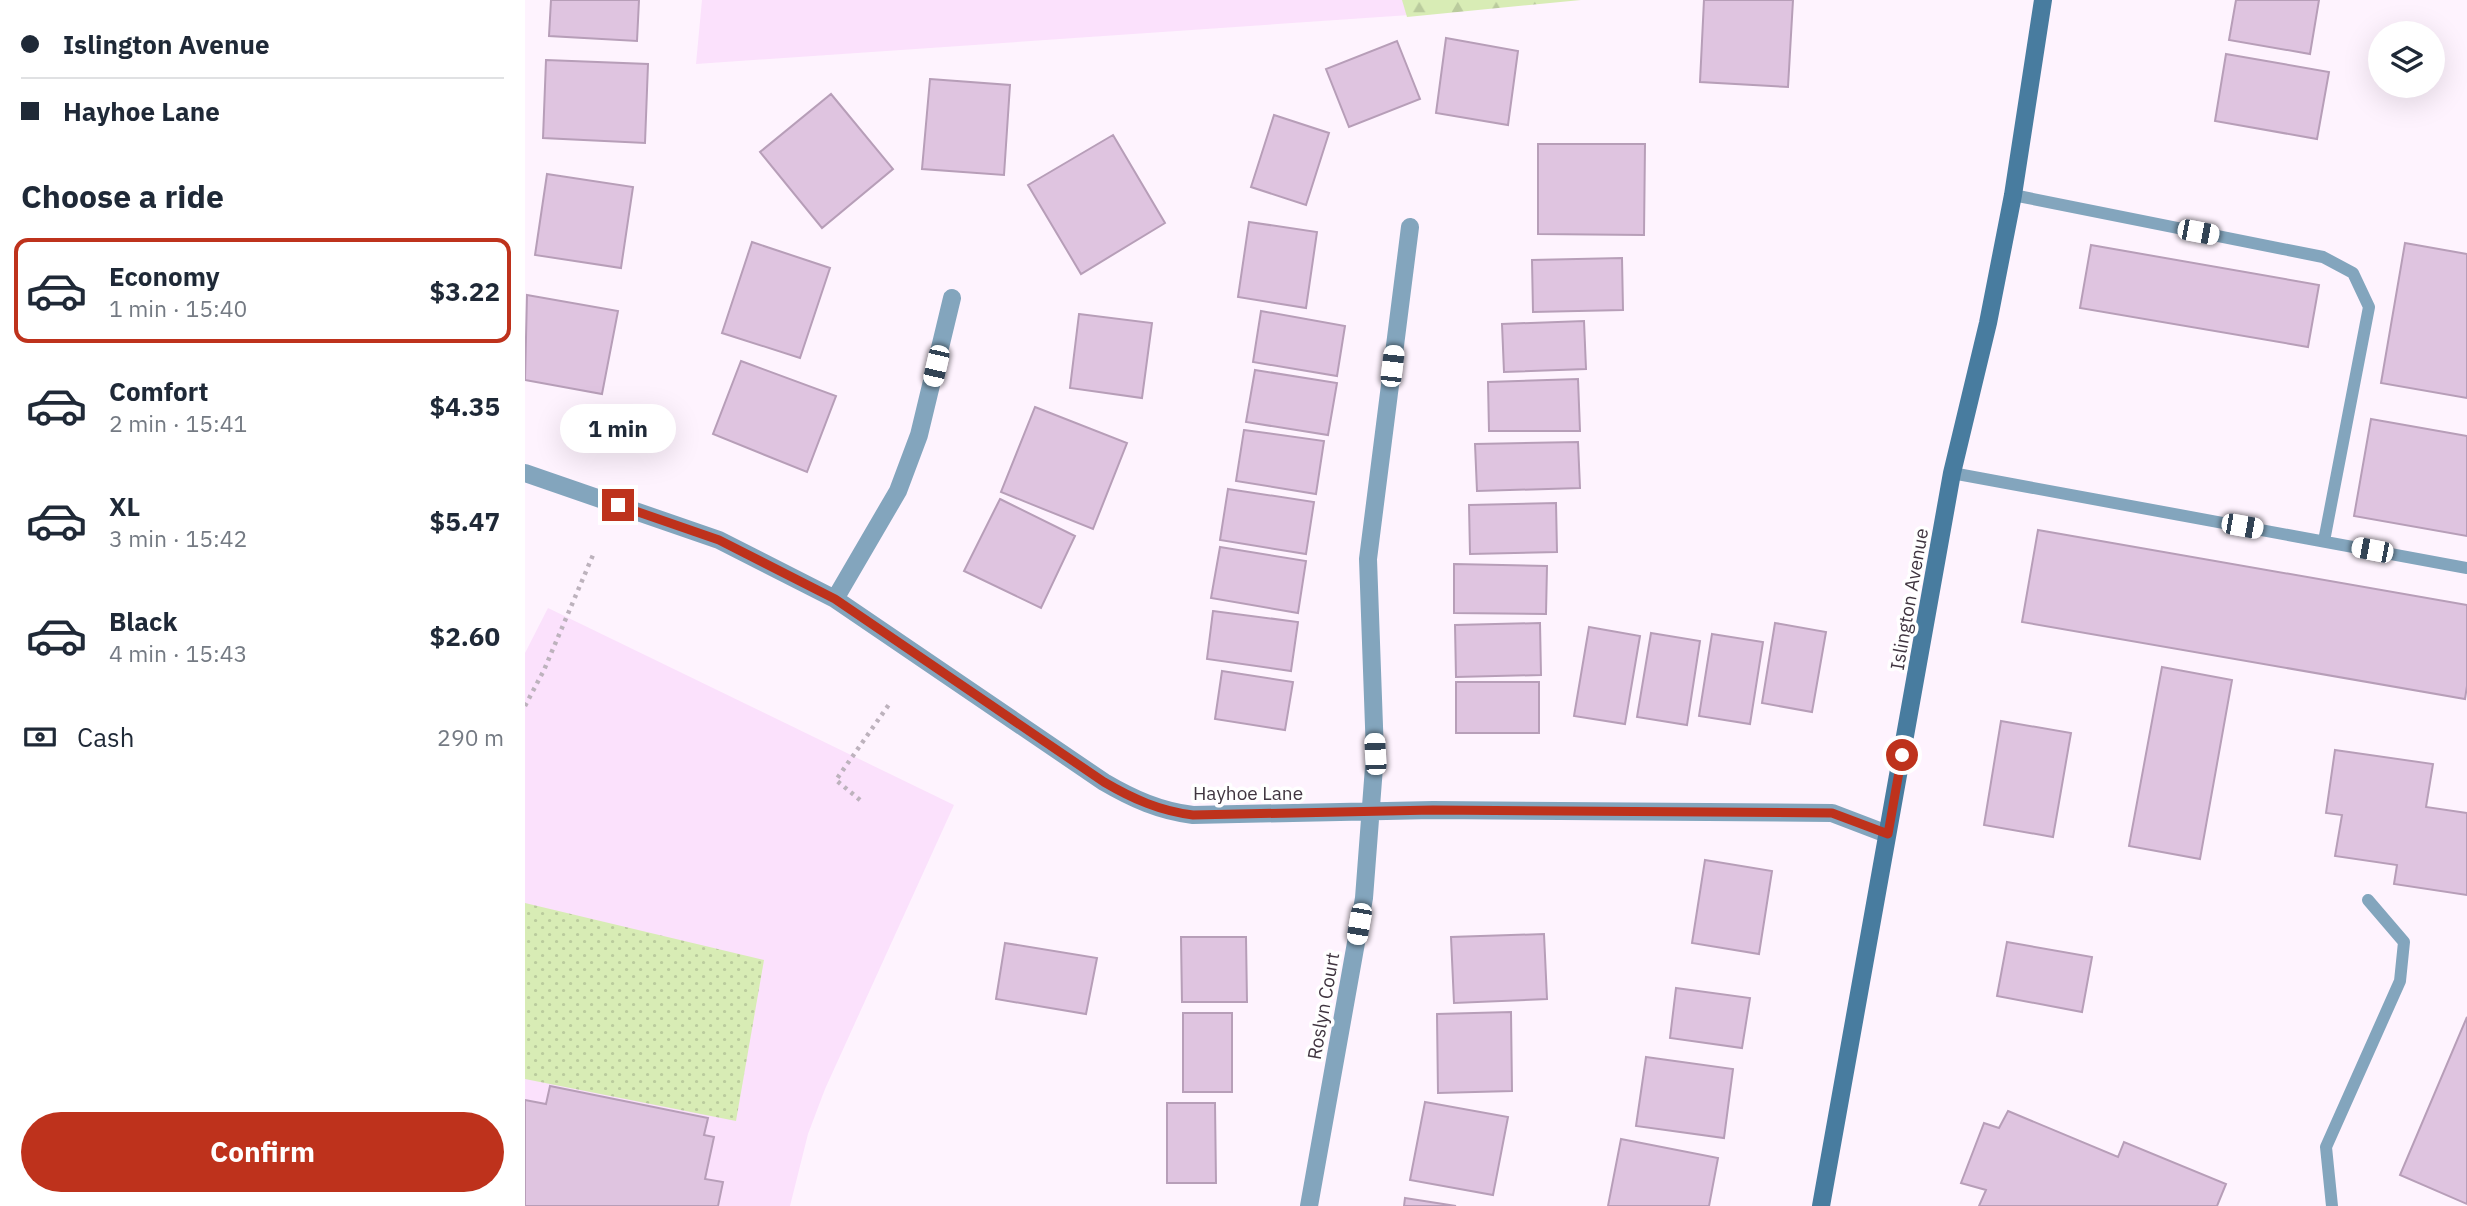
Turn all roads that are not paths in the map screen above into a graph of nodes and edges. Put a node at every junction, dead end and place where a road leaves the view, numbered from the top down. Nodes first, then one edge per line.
1 (2043, 0) edge
2 (2013, 195) junction
3 (1410, 228) dead end
4 (952, 298) dead end
5 (525, 473) edge
6 (1952, 474) junction
7 (2324, 541) junction
8 (2467, 568) edge
9 (835, 599) junction
10 (1372, 813) junction
11 (1888, 834) junction
12 (2368, 900) dead end
13 (1309, 1206) edge
14 (1821, 1206) edge
15 (2332, 1206) edge

1 - 2 main road, Islington Avenue
2 - 6 main road, Islington Avenue
2 - 7 lane
3 - 10 street, Roslyn Court
4 - 9 street
5 - 9 street, Hayhoe Lane
6 - 7 lane
6 - 11 main road, Islington Avenue
7 - 8 lane
9 - 10 street, Hayhoe Lane
10 - 11 street, Hayhoe Lane
10 - 13 street, Roslyn Court
11 - 14 main road, Islington Avenue
12 - 15 lane

